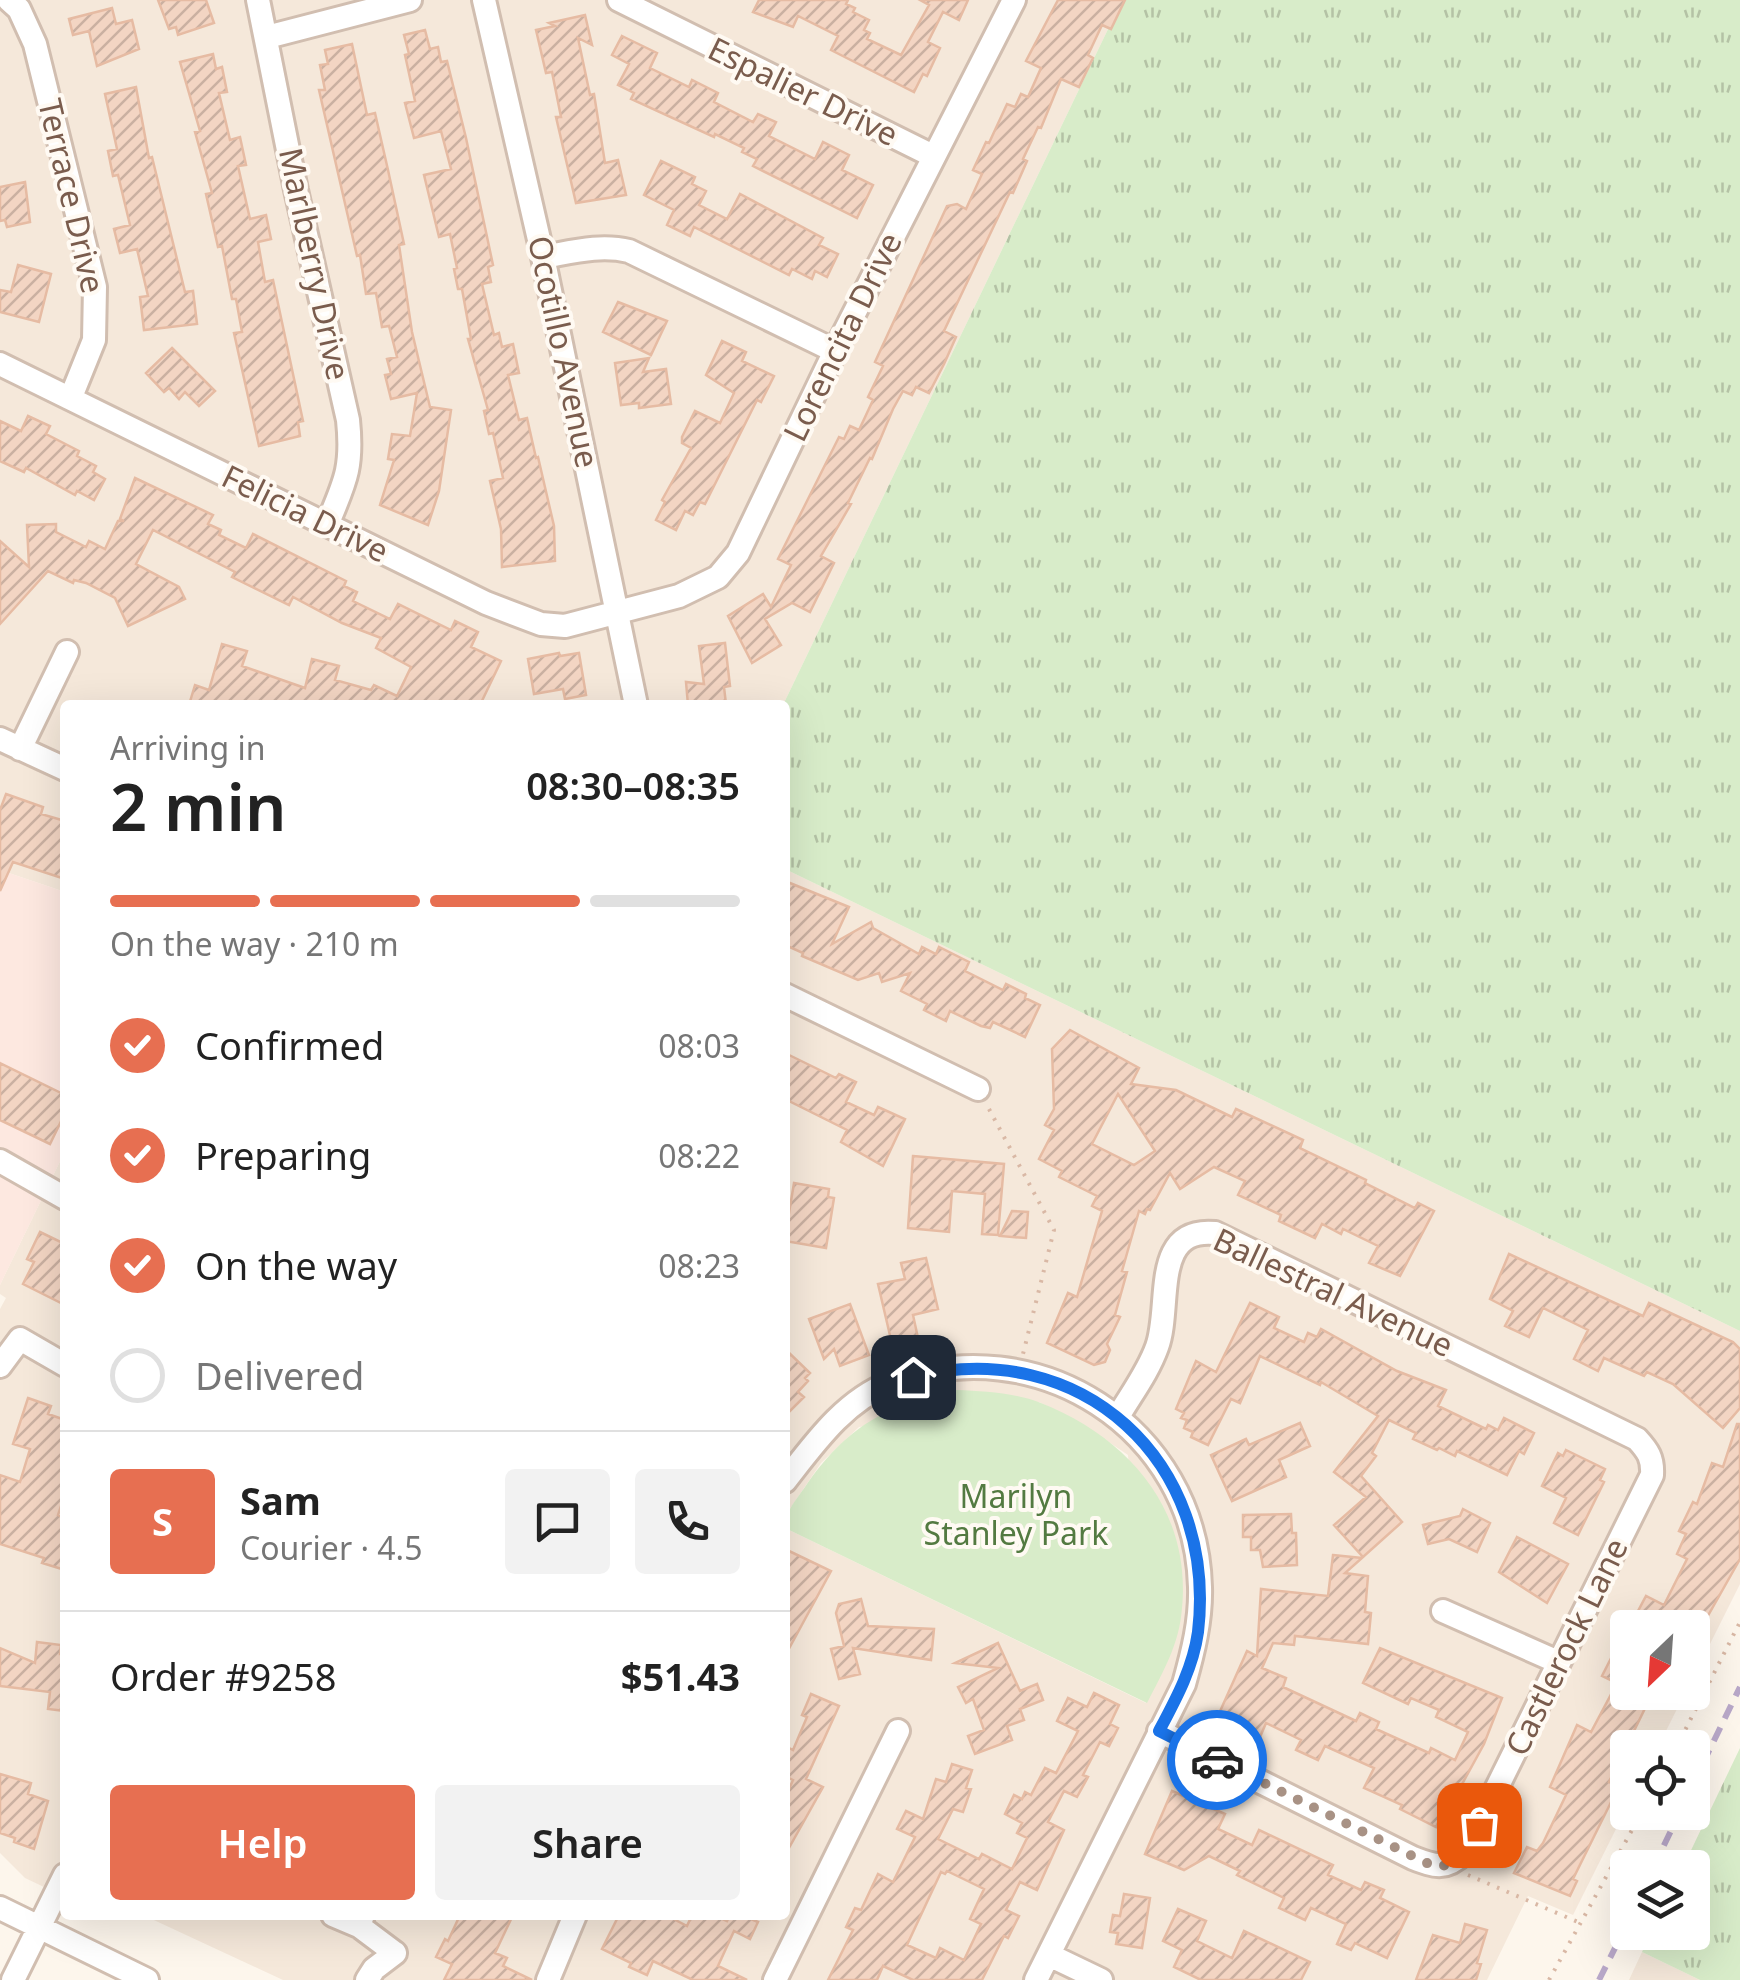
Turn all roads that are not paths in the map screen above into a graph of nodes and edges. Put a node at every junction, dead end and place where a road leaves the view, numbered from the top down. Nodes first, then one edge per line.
1 (9, 0) edge
2 (258, 0) edge
3 (410, 0) edge
4 (484, 0) edge
5 (619, 0) edge
6 (1014, 0) edge
7 (268, 36) junction
8 (933, 156) junction
9 (543, 257) junction
10 (836, 350) junction
11 (0, 364) edge
12 (71, 397) junction
13 (328, 525) junction
14 (618, 614) junction
15 (67, 652) dead end
16 (635, 700) edge
17 (10, 744) edge
18 (60, 767) edge
19 (790, 996) edge
20 (978, 1088) road end
21 (0, 1160) edge
22 (60, 1195) edge
23 (60, 1362) edge
24 (0, 1366) edge
25 (1119, 1416) junction
26 (1650, 1454) joint
27 (790, 1475) edge
28 (1443, 1611) dead end
29 (1558, 1662) junction
30 (1159, 1731) junction
31 (898, 1732) dead end
32 (60, 1884) edge
33 (0, 1908) edge
34 (361, 1920) edge
35 (573, 1920) edge
36 (37, 1926) junction
37 (395, 1953) junction
38 (1049, 1954) junction
39 (553, 1979) edge
40 (12, 1980) edge
41 (147, 1980) edge
42 (366, 1980) edge
43 (390, 1980) edge
44 (775, 1980) edge
45 (1036, 1980) edge
46 (1101, 1980) edge

1 - 12 street, Terrace Drive
2 - 7 street, Marlberry Drive
3 - 7 street
4 - 9 street, Ocotillo Avenue
5 - 8 street, Espalier Drive
6 - 8 street, Lorencita Drive
7 - 13 street, Marlberry Drive
8 - 10 street, Lorencita Drive
9 - 10 street
9 - 14 street, Ocotillo Avenue
10 - 14 street, Lorencita Drive
11 - 12 street, Felicia Drive
12 - 13 street, Felicia Drive
13 - 14 street, Felicia Drive
14 - 16 street, Ocotillo Avenue
15 - 17 street
17 - 18 street
19 - 20 street
21 - 22 street
23 - 24 street
25 - 26 street, Ballestral Avenue
25 - 27 street
25 - 30 street
26 - 29 street, Castlerock Lane
28 - 29 street
29 - 30 street, Castlerock Lane
30 - 38 street
31 - 44 street
32 - 36 street
33 - 36 street
34 - 37 street
35 - 39 street
36 - 40 street
36 - 41 street
37 - 42 street
37 - 43 street
38 - 45 street
38 - 46 street

